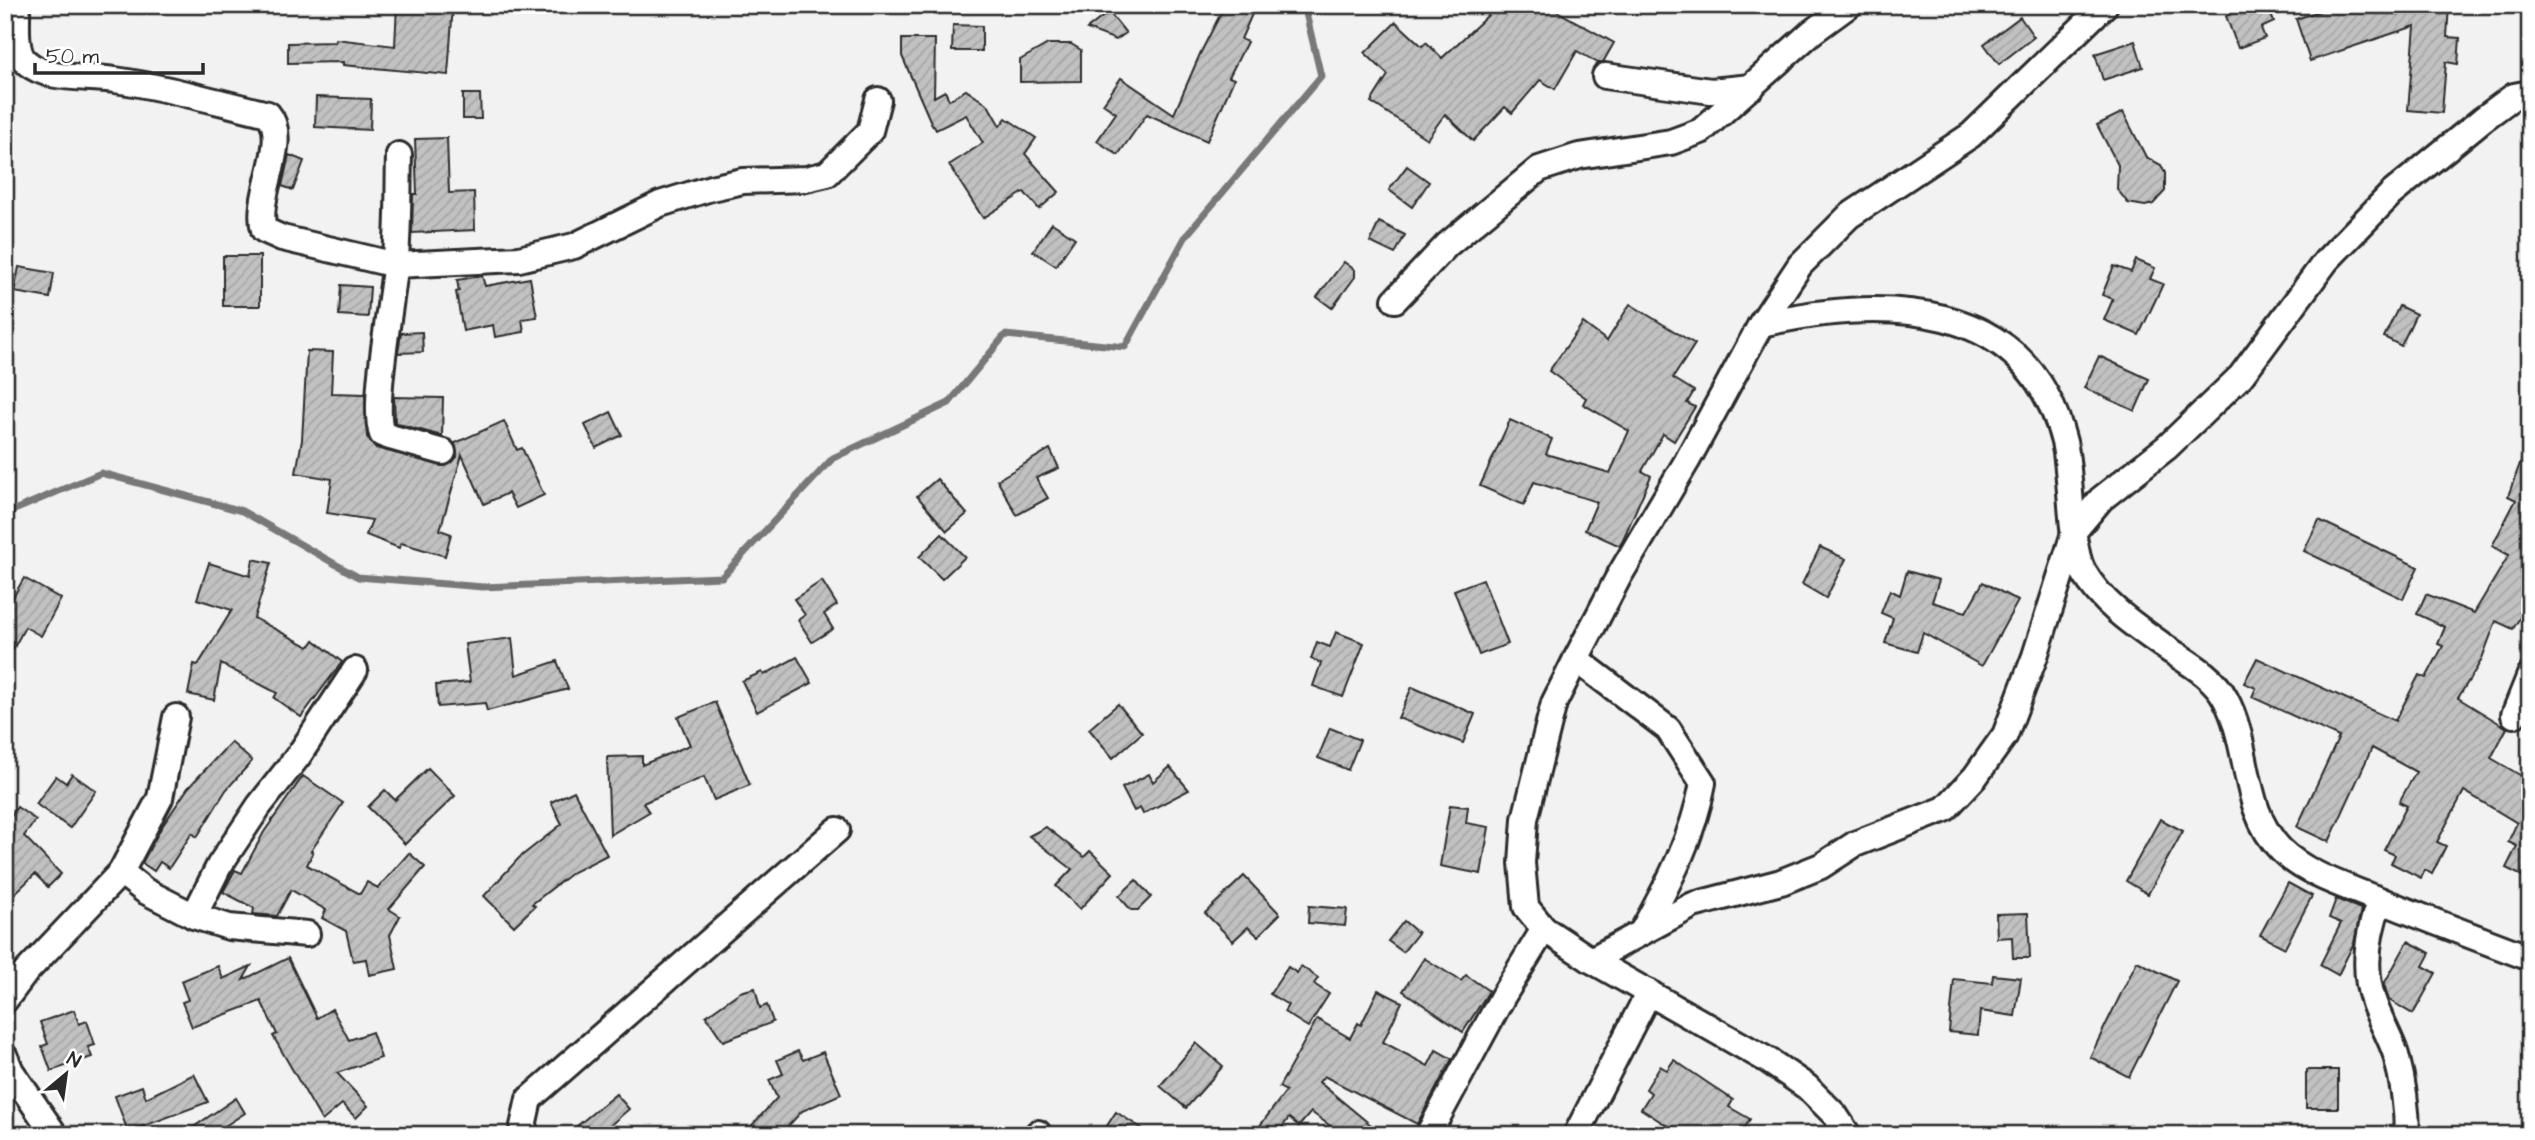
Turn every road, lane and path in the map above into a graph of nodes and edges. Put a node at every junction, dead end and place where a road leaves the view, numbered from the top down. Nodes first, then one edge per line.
1 (18, 5) edge
2 (1849, 5) edge
3 (2105, 5) edge
4 (1605, 76) dead end
5 (1752, 87) junction
6 (2530, 93) edge
7 (878, 100) dead end
8 (399, 155) dead end
9 (396, 265) junction
10 (1395, 300) dead end
11 (1761, 324) junction
12 (443, 452) dead end
13 (2074, 530) junction
14 (1576, 659) junction
15 (355, 670) dead end
16 (2530, 675) edge
17 (2514, 715) dead end
18 (176, 717) dead end
19 (837, 830) dead end
20 (121, 872) junction
21 (2380, 900) junction
22 (194, 916) junction
23 (1544, 929) junction
24 (1643, 930) junction
25 (307, 934) dead end
26 (2530, 958) edge
27 (1591, 960) junction
28 (1650, 992) junction
29 (5, 1000) edge
30 (5, 1057) edge
31 (55, 1135) edge
32 (524, 1135) edge
33 (1428, 1135) edge
34 (1576, 1135) edge
35 (1848, 1135) edge
36 (2407, 1135) edge

1 - 9 street
2 - 5 street
3 - 11 street
4 - 5 street
5 - 10 street
6 - 13 street
7 - 9 street
8 - 9 street
9 - 12 street
11 - 13 street
11 - 14 street
13 - 21 street
13 - 24 street
14 - 23 street
14 - 24 street
15 - 22 street
16 - 17 street
18 - 20 street
19 - 32 street
20 - 22 street
20 - 29 street
21 - 26 street
21 - 36 street
22 - 25 street
23 - 27 street
23 - 33 street
24 - 27 street
27 - 28 street
28 - 34 street
28 - 35 street
30 - 31 street

